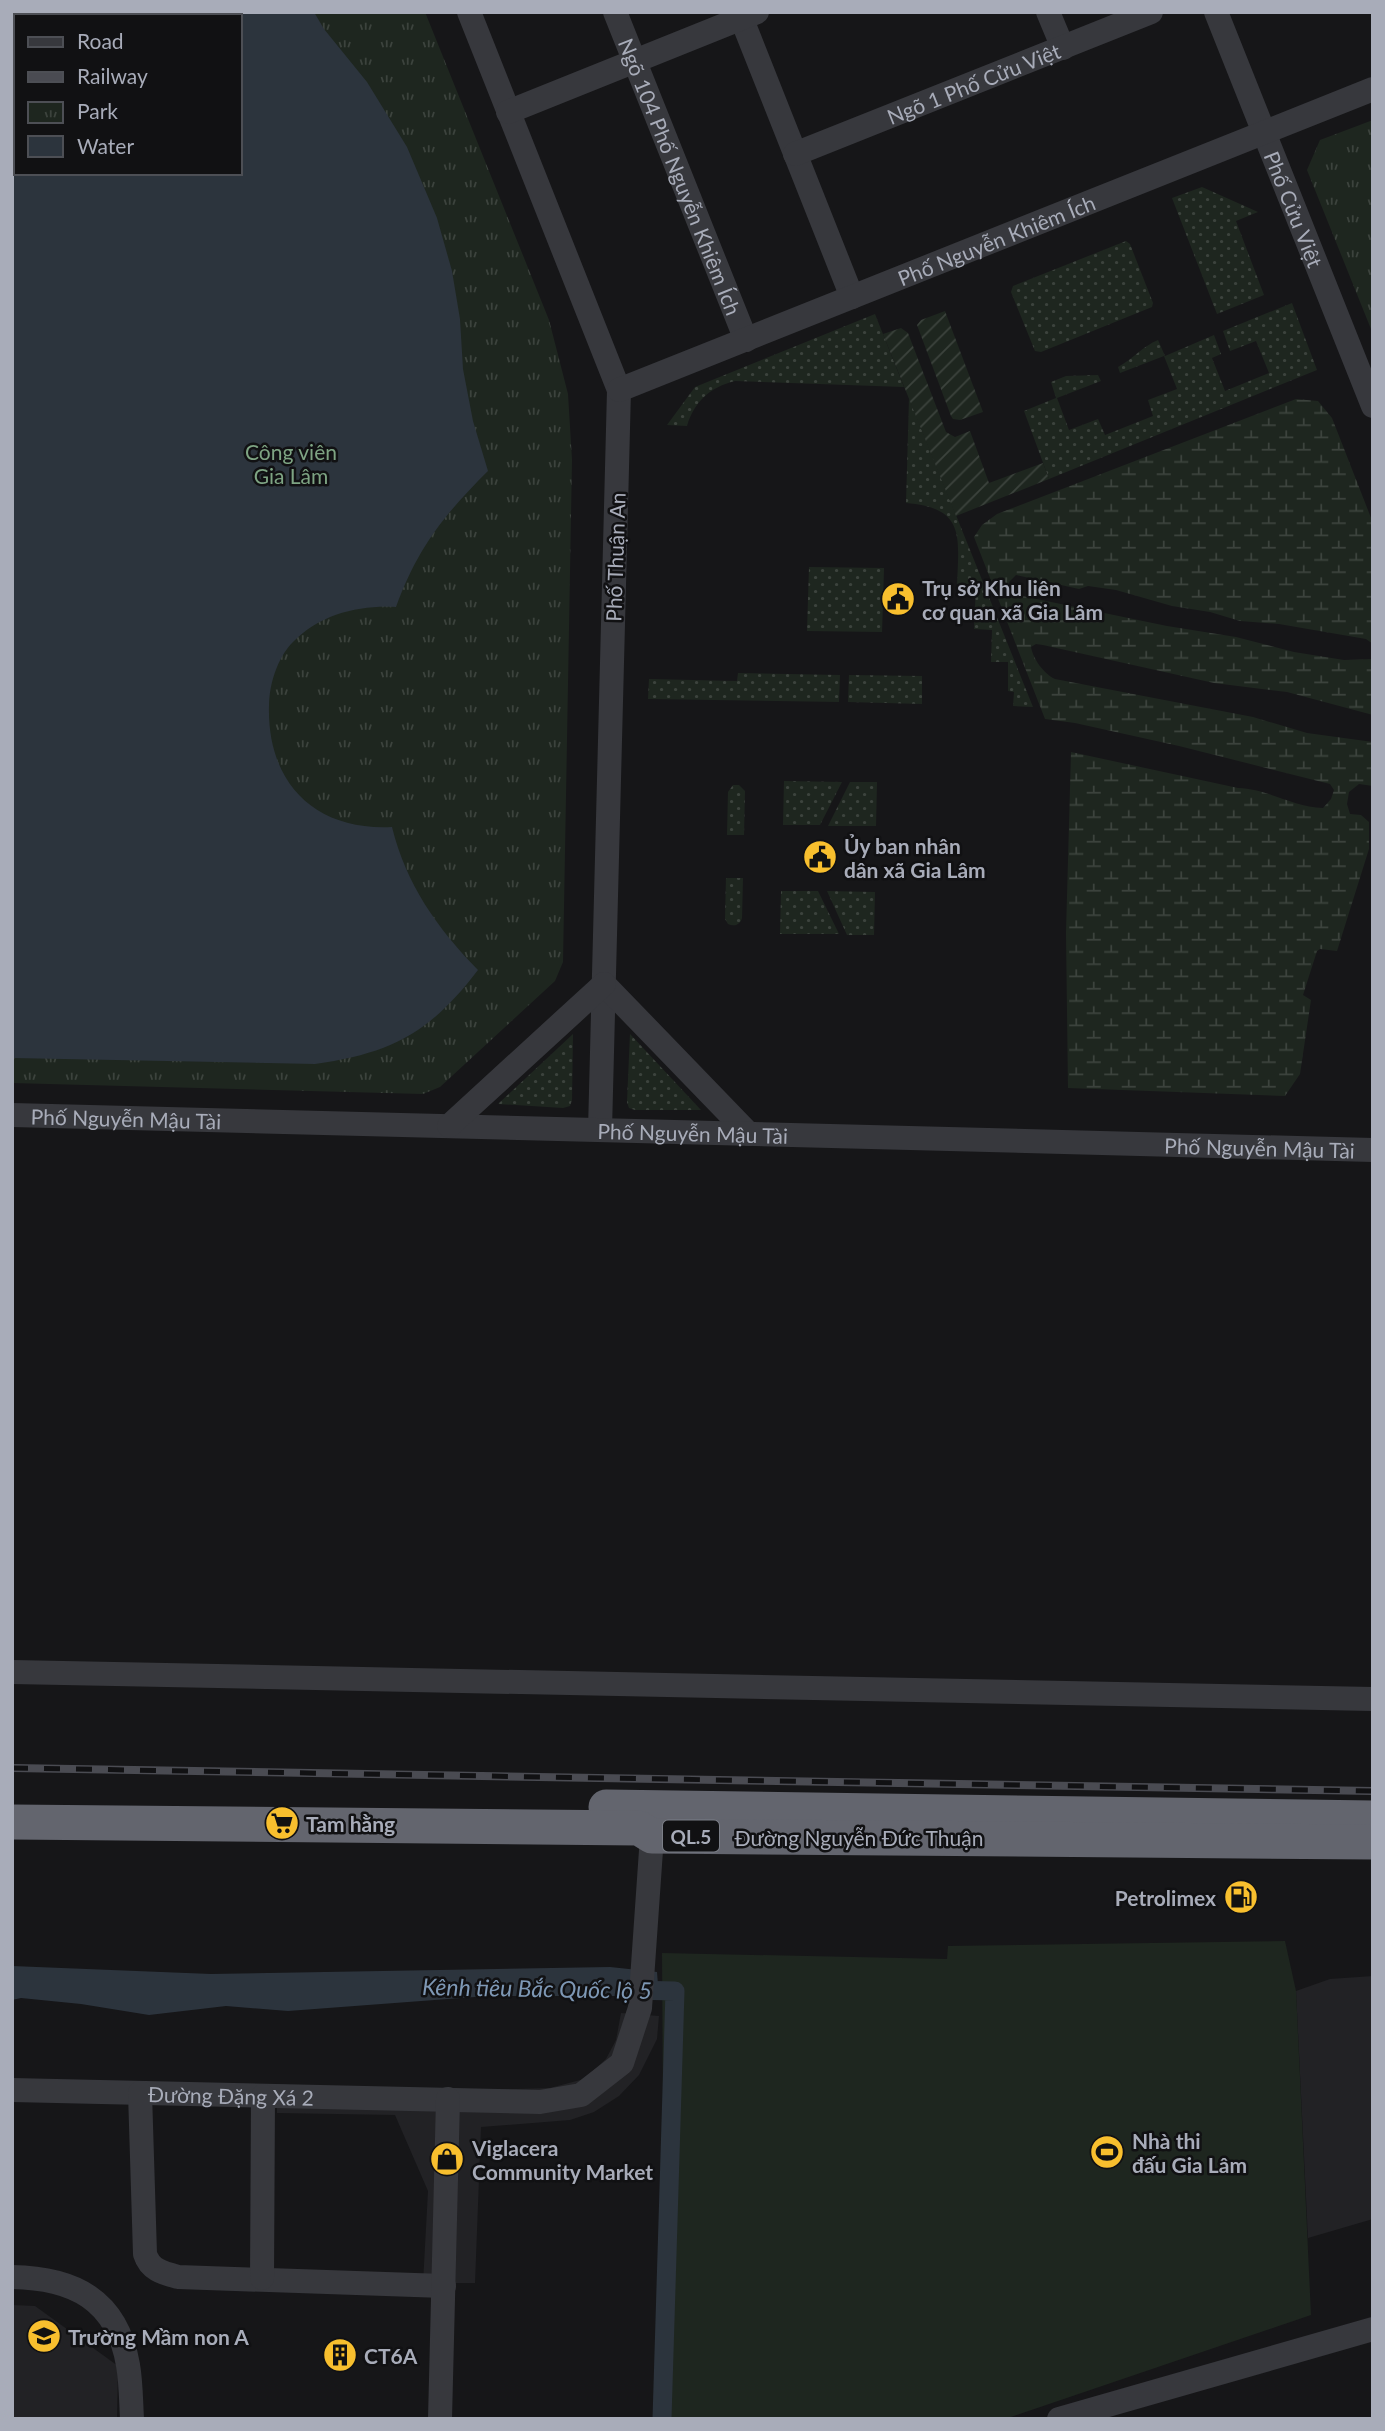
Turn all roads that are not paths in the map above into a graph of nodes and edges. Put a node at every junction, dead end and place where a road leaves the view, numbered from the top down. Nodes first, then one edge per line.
1 (469, 12) edge
2 (615, 12) edge
3 (1048, 12) edge
4 (1151, 12) edge
5 (1216, 12) edge
6 (746, 14) edge
7 (1063, 48) junction
8 (635, 61) junction
9 (1373, 89) edge
10 (508, 112) junction
11 (1264, 133) junction
12 (795, 155) junction
13 (852, 297) junction
14 (746, 340) junction
15 (620, 390) junction
16 (1373, 406) edge
17 (604, 984) junction
18 (12, 1115) edge
19 (449, 1126) junction
20 (600, 1130) junction
21 (749, 1134) junction
22 (1373, 1150) edge
23 (12, 1672) edge
24 (1373, 1699) edge
25 (12, 1799) edge
26 (1373, 1818) edge
27 (12, 1822) edge
28 (1227, 1828) junction
29 (652, 1836) junction
30 (1373, 1842) edge
31 (12, 2090) edge
32 (140, 2093) junction
33 (263, 2096) junction
34 (448, 2099) junction
35 (12, 2277) edge
36 (262, 2278) junction
37 (444, 2286) junction
38 (1373, 2329) edge
39 (132, 2419) edge
40 (440, 2419) edge
41 (1059, 2419) edge

1 - 10 street, Phố Thuận An
2 - 8 street, Ngõ 104 Phố Nguyễn Khiêm Ích
3 - 7 street
4 - 7 street, Ngõ 1 Phố Cửu Việt
5 - 11 street, Phố Cửu Việt
6 - 8 street
6 - 12 street
7 - 12 street, Ngõ 1 Phố Cửu Việt
8 - 10 street
8 - 14 street, Ngõ 104 Phố Nguyễn Khiêm Ích
9 - 11 street, Phố Nguyễn Khiêm Ích
10 - 15 street, Phố Thuận An
11 - 13 street, Phố Nguyễn Khiêm Ích
11 - 16 street, Phố Cửu Việt
12 - 13 street
13 - 14 street, Phố Nguyễn Khiêm Ích
14 - 15 street, Phố Nguyễn Khiêm Ích
15 - 17 street, Phố Thuận An
17 - 19 street
17 - 20 street, Phố Thuận An
17 - 21 street
18 - 19 street, Phố Nguyễn Mậu Tài
19 - 20 street, Phố Nguyễn Mậu Tài
20 - 21 street, Phố Nguyễn Mậu Tài
21 - 22 street, Phố Nguyễn Mậu Tài
23 - 24 street
25 - 28 highway, Đường Nguyễn Đức Thuận / QL.5
26 - 28 highway, Đường Nguyễn Đức Thuận / QL.5
27 - 29 highway, Đường Nguyễn Đức Thuận / QL.5
28 - 29 highway, Đường Nguyễn Đức Thuận / QL.5
28 - 30 highway, Đường Nguyễn Đức Thuận / QL.5
29 - 34 street, Đường Đặng Xá 2
31 - 32 street, Đường Đặng Xá 2
32 - 33 street, Đường Đặng Xá 2
32 - 36 street
33 - 34 street, Đường Đặng Xá 2
33 - 36 street
34 - 37 street
35 - 39 street
36 - 37 street
37 - 40 street
38 - 41 street

